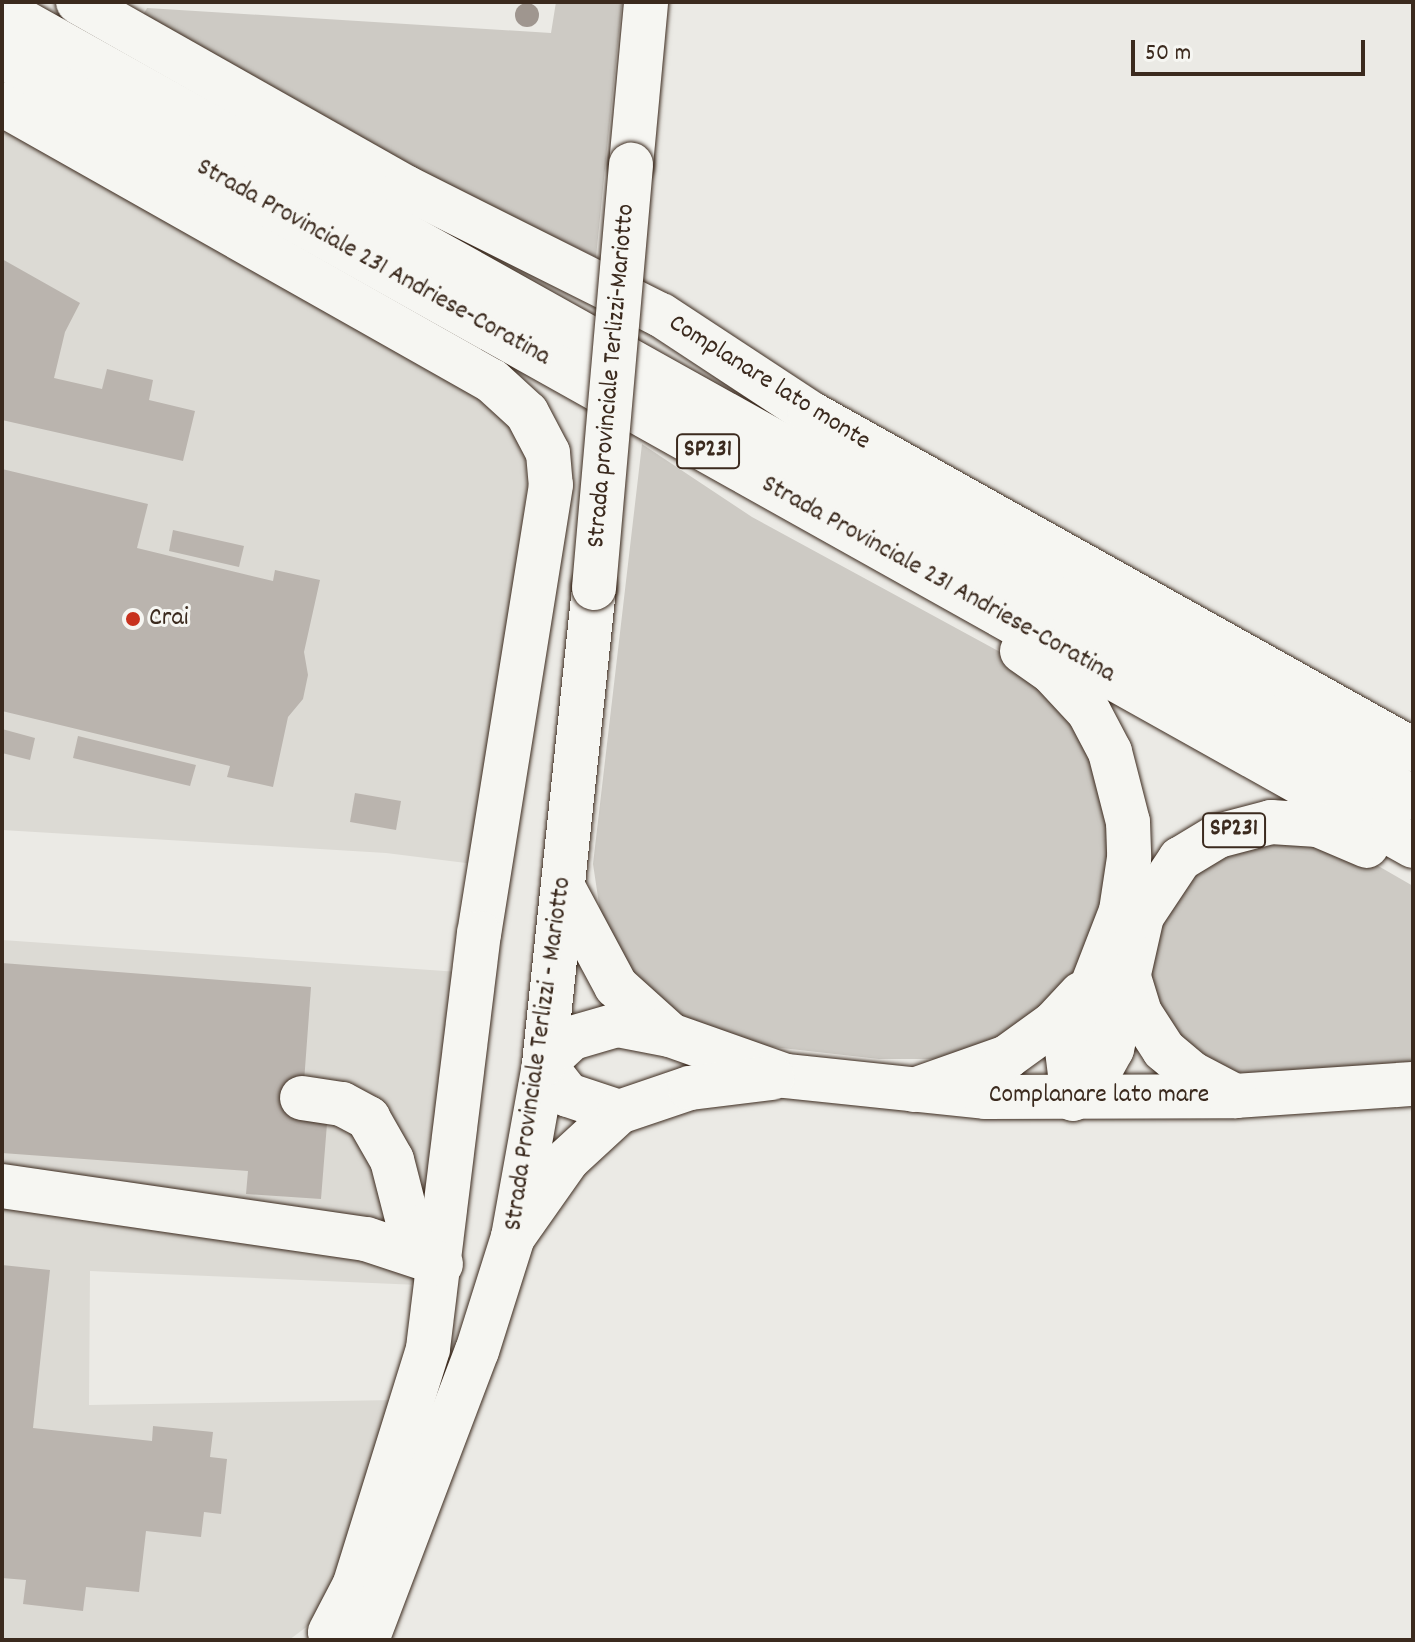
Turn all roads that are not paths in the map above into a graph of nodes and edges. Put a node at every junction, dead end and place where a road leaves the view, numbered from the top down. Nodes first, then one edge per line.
1 (78, 2) edge
2 (646, 2) edge
3 (2, 10) edge
4 (2, 56) edge
5 (2, 104) edge
6 (780, 491) junction
7 (594, 588) joint
8 (1413, 750) edge
9 (1413, 798) edge
10 (1413, 846) edge
11 (1413, 868) edge
12 (565, 891) junction
13 (1109, 978) junction
14 (670, 1035) junction
15 (544, 1064) junction
16 (786, 1076) junction
17 (1413, 1084) edge
18 (914, 1090) junction
19 (1235, 1096) junction
20 (302, 1098) dead end
21 (1073, 1099) junction
22 (619, 1112) junction
23 (2, 1186) edge
24 (513, 1237) junction
25 (426, 1258) junction
26 (339, 1637) edge

1 - 8 main road, Complanare lato monte
2 - 7 main road, Strada provinciale Terlizzi-Mariotto, bridge
3 - 9 main road, Strada Provinciale 231 Andriese-Coratina / SP231
4 - 6 main road, Strada Provinciale 231 Andriese-Coratina / SP231
5 - 25 main road
6 - 10 main road, Strada Provinciale 231 Andriese-Coratina / SP231
6 - 13 main road, SP231
7 - 12 main road, Strada Provinciale Terlizzi - Mariotto
11 - 13 main road, SP231
12 - 14 main road
12 - 15 main road, Strada Provinciale Terlizzi - Mariotto
13 - 18 main road, SP231
13 - 19 main road
13 - 21 main road, SP231
14 - 15 main road
14 - 16 main road
15 - 22 main road
15 - 24 main road, Strada Provinciale Terlizzi - Mariotto
16 - 18 main road, Complanare lato mare
16 - 22 main road
17 - 19 main road, Complanare lato mare
18 - 21 main road, Complanare lato mare
19 - 21 main road, Complanare lato mare
20 - 25 main road
22 - 24 main road
23 - 25 main road
24 - 26 main road, Strada Provinciale Terlizzi - Mariotto
25 - 26 main road

